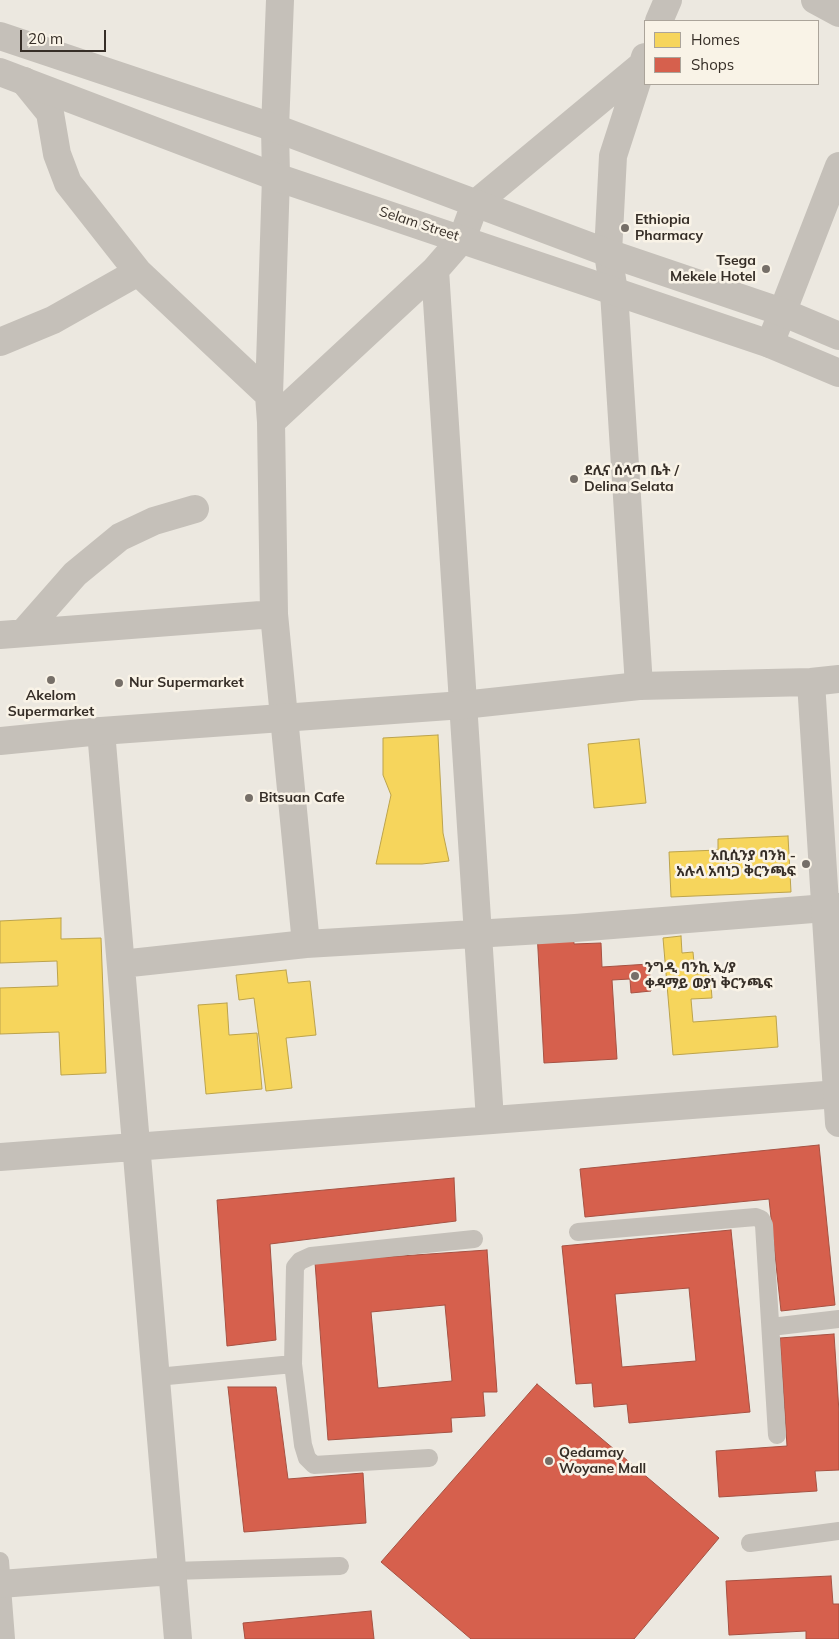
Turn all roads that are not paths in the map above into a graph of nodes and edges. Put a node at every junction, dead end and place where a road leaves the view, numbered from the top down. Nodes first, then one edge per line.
1 (280, 0) edge
2 (668, 0) edge
3 (815, 0) edge
4 (839, 13) edge
5 (659, 20) edge
6 (0, 36) edge
7 (643, 62) edge
8 (12, 77) edge
9 (275, 128) junction
10 (839, 166) edge
11 (276, 177) junction
12 (475, 204) junction
13 (462, 239) junction
14 (608, 253) junction
15 (435, 270) junction
16 (138, 272) junction
17 (614, 292) junction
18 (782, 312) junction
19 (839, 336) edge
20 (0, 342) edge
21 (770, 344) junction
22 (839, 373) edge
23 (270, 408) junction
24 (195, 510) dead end
25 (274, 614) junction
26 (12, 633) edge
27 (839, 679) edge
28 (810, 682) junction
29 (638, 686) junction
30 (463, 705) junction
31 (285, 718) junction
32 (101, 731) junction
33 (0, 741) edge
34 (832, 908) edge
35 (478, 934) junction
36 (306, 944) junction
37 (121, 964) junction
38 (838, 1094) edge
39 (490, 1120) junction
40 (839, 1124) edge
41 (137, 1147) junction
42 (0, 1157) edge
43 (578, 1232) dead end
44 (474, 1239) dead end
45 (839, 1319) edge
46 (771, 1327) junction
47 (293, 1364) junction
48 (157, 1377) junction
49 (777, 1435) dead end
50 (429, 1458) dead end
51 (839, 1531) edge
52 (750, 1543) dead end
53 (340, 1566) dead end
54 (172, 1571) junction
55 (1, 1576) edge
56 (6, 1639) edge
57 (178, 1639) edge

1 - 9 street
2 - 5 street
3 - 4 street
6 - 9 street
7 - 12 street
7 - 14 street
8 - 11 street, Selam Street
8 - 16 street
9 - 11 street
9 - 12 street
10 - 18 street
11 - 13 street, Selam Street
11 - 23 street
12 - 13 street
12 - 14 street
13 - 15 street
13 - 17 street, Selam Street
14 - 17 street
14 - 18 street
15 - 23 street
15 - 30 street
16 - 20 street
16 - 23 street
17 - 21 street, Selam Street
17 - 29 street
18 - 19 street
18 - 21 street
21 - 22 street, Selam Street
23 - 25 street
24 - 26 street
25 - 26 street
25 - 31 street
27 - 28 street
28 - 29 street
28 - 34 street
29 - 30 street
30 - 31 street
30 - 35 street
31 - 32 street
31 - 36 street
32 - 33 street
32 - 37 street
34 - 35 street
34 - 38 street
35 - 36 street
35 - 39 street
36 - 37 street
37 - 41 street
38 - 39 street
38 - 40 street
39 - 41 street
41 - 42 street
41 - 48 street
43 - 46 lane
44 - 47 lane
45 - 46 lane
46 - 49 lane
47 - 48 lane
47 - 50 lane
48 - 54 street
51 - 52 lane
53 - 54 lane
54 - 55 street
54 - 57 street
55 - 56 lane

